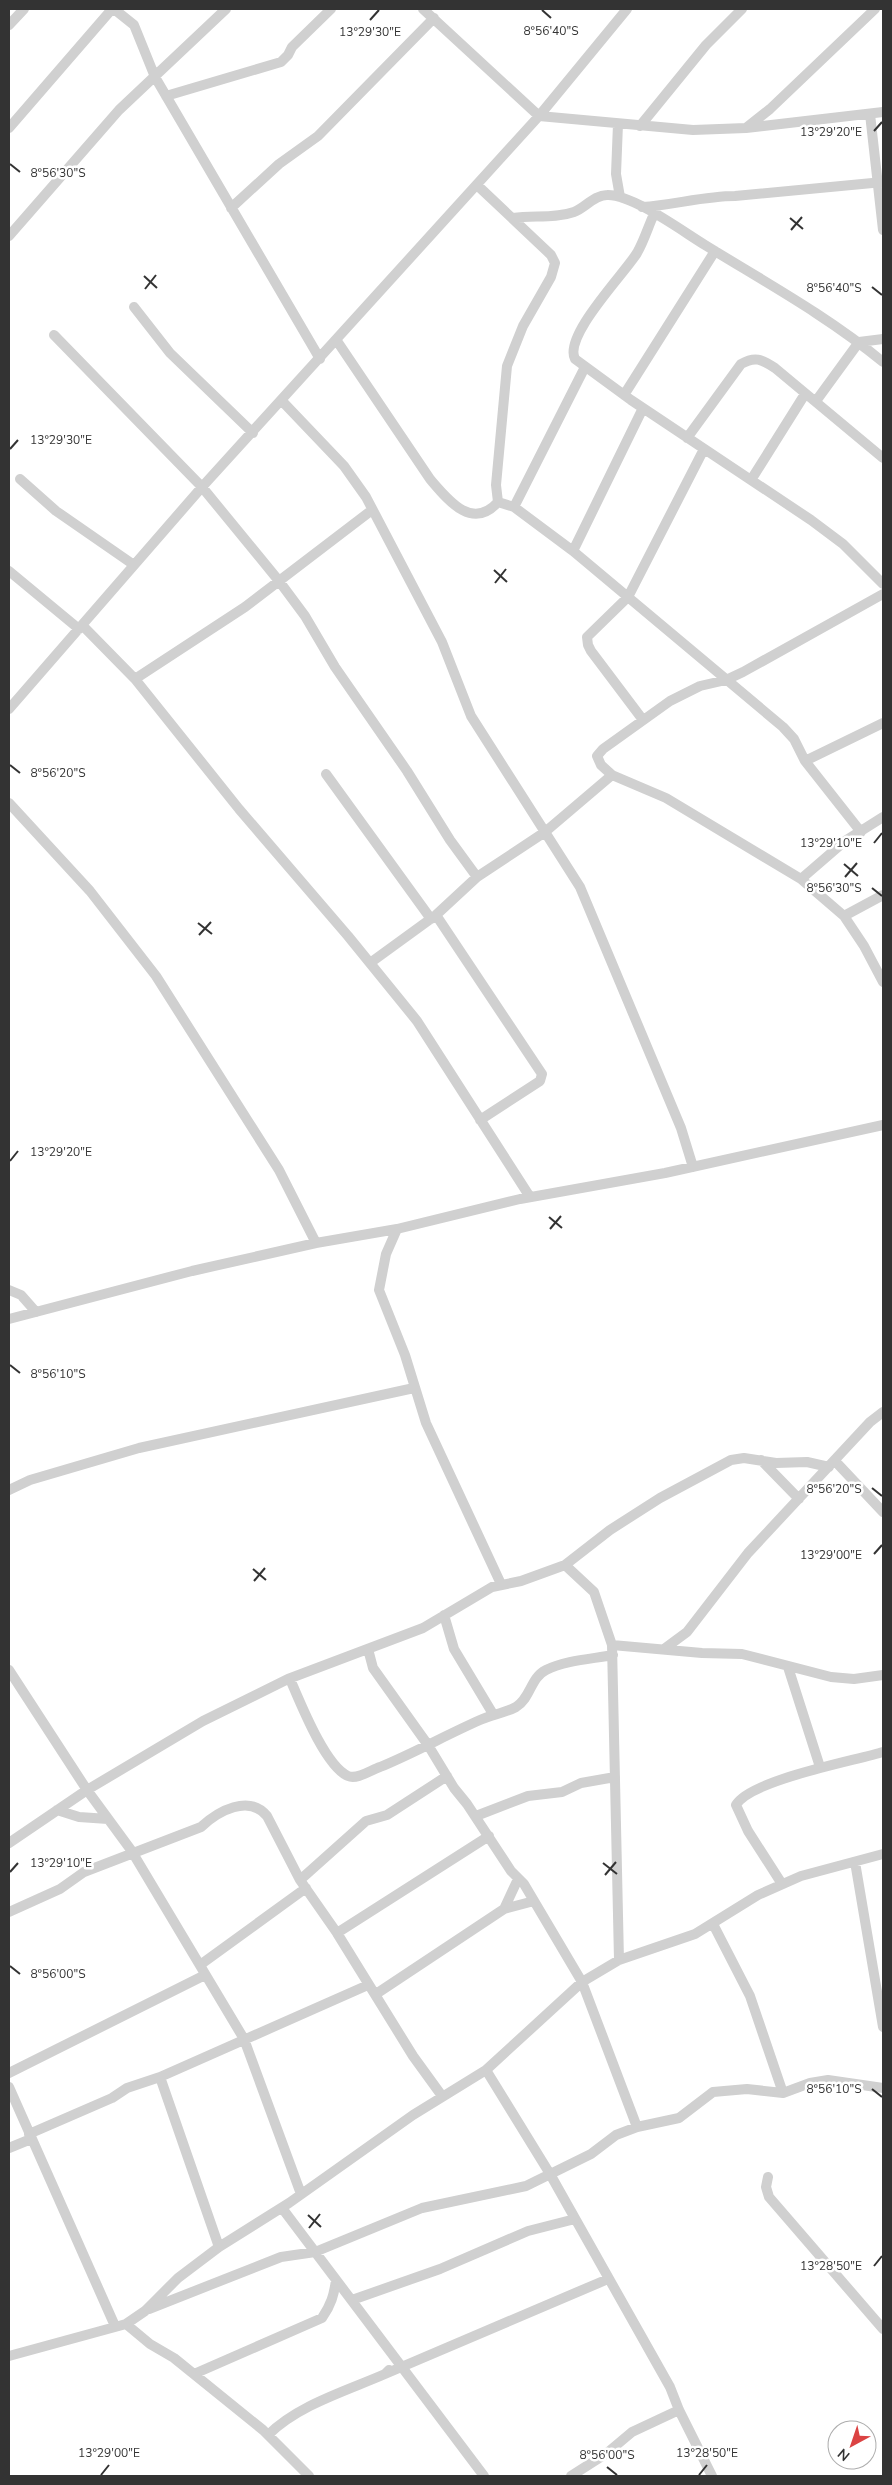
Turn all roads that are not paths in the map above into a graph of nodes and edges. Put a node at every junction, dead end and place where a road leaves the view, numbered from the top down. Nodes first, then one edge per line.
1 (24, 9) edge
2 (113, 9) edge
3 (226, 9) edge
4 (331, 9) edge
5 (423, 9) edge
6 (627, 9) edge
7 (742, 9) edge
8 (875, 9) edge
9 (434, 18) junction
10 (9, 25) edge
11 (155, 77) junction
12 (166, 96) junction
13 (883, 112) edge
14 (870, 114) junction
15 (539, 116) junction
16 (618, 124) junction
17 (640, 126) junction
18 (9, 128) edge
19 (746, 128) junction
20 (880, 182) edge
21 (477, 185) junction
22 (620, 197) junction
23 (642, 207) junction
24 (231, 208) junction
25 (654, 214) junction
26 (514, 218) junction
27 (883, 230) edge
28 (9, 236) edge
29 (715, 252) junction
30 (134, 307) dead end
31 (54, 336) dead end
32 (883, 339) edge
33 (337, 341) junction
34 (859, 342) junction
35 (320, 359) junction
36 (883, 362) edge
37 (585, 367) junction
38 (805, 394) junction
39 (624, 395) junction
40 (282, 401) junction
41 (816, 401) junction
42 (643, 408) junction
43 (253, 433) junction
44 (687, 438) junction
45 (704, 449) junction
46 (883, 458) edge
47 (20, 479) dead end
48 (751, 480) junction
49 (202, 487) junction
50 (498, 502) junction
51 (514, 506) junction
52 (372, 510) junction
53 (573, 551) junction
54 (134, 565) junction
55 (9, 570) edge
56 (279, 581) junction
57 (883, 584) edge
58 (883, 594) edge
59 (628, 597) junction
60 (81, 627) junction
61 (135, 679) junction
62 (726, 680) junction
63 (9, 709) edge
64 (643, 720) junction
65 (883, 723) edge
66 (805, 761) junction
67 (326, 774) dead end
68 (612, 775) junction
69 (9, 803) edge
70 (883, 817) edge
71 (545, 832) junction
72 (861, 832) junction
73 (478, 877) junction
74 (801, 879) junction
75 (883, 895) edge
76 (844, 916) junction
77 (434, 917) junction
78 (370, 963) junction
79 (883, 982) edge
80 (480, 1120) junction
81 (883, 1125) edge
82 (694, 1167) junction
83 (530, 1197) junction
84 (397, 1229) junction
85 (316, 1243) junction
86 (9, 1290) edge
87 (36, 1312) junction
88 (9, 1319) edge
89 (414, 1388) junction
90 (883, 1412) edge
91 (760, 1459) junction
92 (832, 1464) junction
93 (9, 1490) edge
94 (799, 1500) junction
95 (883, 1512) edge
96 (565, 1565) junction
97 (502, 1584) junction
98 (444, 1615) junction
99 (664, 1649) junction
100 (368, 1650) junction
101 (613, 1650) junction
102 (788, 1667) junction
103 (9, 1670) edge
104 (883, 1675) edge
105 (290, 1679) junction
106 (493, 1714) junction
107 (428, 1744) junction
108 (883, 1752) edge
109 (820, 1767) junction
110 (447, 1776) junction
111 (615, 1777) junction
112 (87, 1790) junction
113 (57, 1810) junction
114 (476, 1816) junction
115 (108, 1819) junction
116 (489, 1836) junction
117 (9, 1843) edge
118 (133, 1854) junction
119 (883, 1854) edge
120 (855, 1862) junction
121 (518, 1879) junction
122 (303, 1884) junction
123 (782, 1884) junction
124 (534, 1901) junction
125 (504, 1909) junction
126 (9, 1912) edge
127 (713, 1924) junction
128 (337, 1933) junction
129 (619, 1960) junction
130 (200, 1965) junction
131 (205, 1975) junction
132 (582, 1982) junction
133 (368, 1985) junction
134 (376, 1994) junction
135 (883, 2027) edge
136 (244, 2039) junction
137 (486, 2070) junction
138 (9, 2072) edge
139 (160, 2077) junction
140 (9, 2088) edge
141 (883, 2088) edge
142 (784, 2093) junction
143 (442, 2096) junction
144 (637, 2127) junction
145 (30, 2136) junction
146 (9, 2148) edge
147 (550, 2174) junction
148 (768, 2177) dead end
149 (301, 2194) junction
150 (282, 2208) junction
151 (575, 2219) junction
152 (219, 2247) junction
153 (315, 2252) junction
154 (608, 2279) junction
155 (336, 2280) junction
156 (352, 2300) junction
157 (145, 2311) junction
158 (126, 2324) junction
159 (115, 2326) junction
160 (883, 2329) edge
161 (9, 2356) edge
162 (400, 2363) junction
163 (194, 2374) junction
164 (679, 2410) junction
165 (268, 2435) junction
166 (309, 2476) edge
167 (484, 2476) edge
168 (571, 2476) edge
169 (712, 2476) edge

1 - 10 street
2 - 11 street
2 - 18 street
3 - 11 street
4 - 12 street
5 - 9 street
6 - 15 street
7 - 17 street
8 - 19 street
9 - 15 street
9 - 24 street
11 - 12 street
11 - 28 street
12 - 24 street
13 - 14 street
14 - 19 street
14 - 20 street
15 - 16 street
15 - 21 street
16 - 17 street
16 - 22 street
17 - 19 street
20 - 23 street
20 - 27 street
21 - 26 street
21 - 33 street
22 - 23 street
22 - 26 street
23 - 25 street
24 - 35 street
25 - 29 street
25 - 37 street
26 - 50 street
29 - 34 street
29 - 39 street
30 - 43 street
31 - 49 street
32 - 34 street
33 - 35 street
33 - 50 street
34 - 36 street
34 - 41 street
35 - 40 street
37 - 39 street
37 - 51 street
38 - 41 street
38 - 44 street
38 - 48 street
39 - 42 street
40 - 43 street
40 - 52 street
41 - 46 street
42 - 44 street
42 - 53 street
43 - 49 street
44 - 45 street
45 - 48 street
45 - 59 street
47 - 54 street
48 - 57 street
49 - 54 street
49 - 56 street
50 - 51 street
51 - 53 street
52 - 56 street
52 - 71 street
53 - 59 street
54 - 60 street
55 - 60 street
56 - 61 street
56 - 73 street
58 - 62 street
59 - 62 street
59 - 64 street
60 - 61 street
60 - 63 street
61 - 78 street
62 - 64 street
62 - 66 street
64 - 68 street
65 - 66 street
66 - 72 street
67 - 77 street
68 - 71 street
68 - 74 street
69 - 85 street
70 - 72 street
71 - 73 street
71 - 82 street
72 - 74 street
73 - 77 street
74 - 76 street
75 - 76 street
76 - 79 street
77 - 78 street
77 - 80 street
78 - 80 street
80 - 83 street
81 - 82 street
82 - 83 street
83 - 84 street
84 - 85 street
84 - 89 street
85 - 87 street
86 - 87 street
87 - 88 street
89 - 93 street
89 - 97 street
90 - 92 street
91 - 92 street
91 - 94 street
91 - 96 street
92 - 94 street
92 - 95 street
94 - 99 street
96 - 97 street
96 - 101 street
97 - 98 street
98 - 100 street
98 - 106 street
99 - 101 street
99 - 102 street
100 - 105 street
100 - 107 street
101 - 106 street
101 - 111 street
102 - 104 street
102 - 109 street
103 - 112 street
105 - 107 street
105 - 112 street
106 - 107 street
107 - 110 street
108 - 109 street
109 - 123 street
110 - 114 street
110 - 122 street
111 - 114 street
111 - 129 street
112 - 113 street
112 - 115 street
113 - 115 street
113 - 117 street
114 - 116 street
115 - 118 street
116 - 121 street
116 - 128 street
118 - 122 street
118 - 126 street
118 - 130 street
119 - 120 street
120 - 123 street
120 - 135 street
121 - 124 street
121 - 125 street
122 - 128 street
122 - 130 street
123 - 127 street
124 - 125 street
124 - 132 street
125 - 134 street
127 - 129 street
127 - 142 street
128 - 133 street
129 - 132 street
130 - 131 street
131 - 136 street
131 - 138 street
132 - 137 street
132 - 144 street
133 - 134 street
133 - 136 street
134 - 143 street
136 - 139 street
136 - 149 street
137 - 143 street
137 - 147 street
139 - 145 street
139 - 152 street
140 - 145 street
141 - 142 street
142 - 144 street
143 - 149 street
144 - 147 street
145 - 146 street
145 - 159 street
147 - 151 street
147 - 153 street
148 - 160 street
149 - 150 street
150 - 152 street
150 - 153 street
151 - 154 street
151 - 156 street
152 - 157 street
153 - 155 street
153 - 157 street
154 - 162 street
154 - 164 street
155 - 156 street
155 - 163 street
156 - 162 street
157 - 158 street
158 - 159 street
158 - 163 street
159 - 161 street
162 - 165 street
162 - 167 street
163 - 165 street
164 - 168 street
164 - 169 street
165 - 166 street

